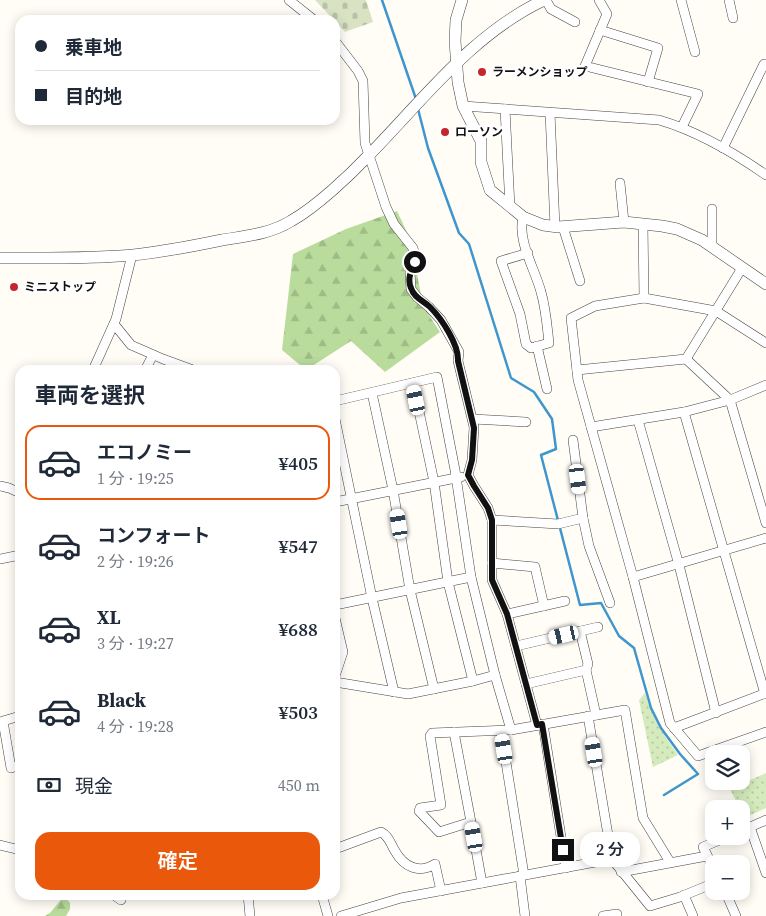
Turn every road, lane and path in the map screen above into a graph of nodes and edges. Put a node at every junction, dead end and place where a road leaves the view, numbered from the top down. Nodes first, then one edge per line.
1 (289, 0) edge
2 (462, 0) edge
3 (545, 0) edge
4 (600, 0) edge
5 (681, 0) edge
6 (729, 0) edge
7 (308, 15) edge
8 (733, 18) dead end
9 (575, 22) dead end
10 (600, 30) junction
11 (340, 48) edge
12 (695, 52) dead end
13 (456, 64) junction
14 (766, 64) edge
15 (648, 82) junction
16 (463, 106) junction
17 (505, 109) junction
18 (550, 113) junction
19 (682, 127) junction
20 (722, 148) junction
21 (369, 156) junction
22 (766, 175) edge
23 (620, 183) dead end
24 (510, 207) junction
25 (712, 209) dead end
26 (523, 217) junction
27 (624, 222) junction
28 (643, 224) junction
29 (559, 227) junction
30 (712, 247) junction
31 (528, 253) junction
32 (132, 255) junction
33 (0, 258) edge
34 (742, 268) junction
35 (580, 281) dead end
36 (766, 284) edge
37 (644, 298) junction
38 (716, 311) junction
39 (114, 324) junction
40 (766, 343) edge
41 (536, 346) junction
42 (153, 355) junction
43 (686, 359) junction
44 (95, 365) edge
45 (147, 365) edge
46 (179, 365) edge
47 (577, 370) junction
48 (413, 383) junction
49 (766, 385) edge
50 (547, 389) dead end
51 (372, 393) junction
52 (340, 400) edge
53 (730, 400) junction
54 (684, 412) junction
55 (472, 419) junction
56 (638, 420) junction
57 (526, 422) dead end
58 (591, 427) junction
59 (573, 440) dead end
60 (340, 442) edge
61 (468, 475) junction
62 (456, 478) junction
63 (434, 482) junction
64 (0, 486) edge
65 (393, 490) junction
66 (15, 491) edge
67 (352, 498) junction
68 (340, 501) edge
69 (583, 518) junction
70 (492, 520) junction
71 (766, 523) edge
72 (766, 538) edge
73 (724, 550) junction
74 (15, 556) edge
75 (0, 559) edge
76 (492, 563) junction
77 (678, 565) junction
78 (471, 577) junction
79 (634, 577) junction
80 (448, 582) junction
81 (410, 590) junction
82 (372, 598) junction
83 (566, 601) dead end
84 (610, 602) dead end
85 (340, 603) edge
86 (544, 606) junction
87 (507, 614) junction
88 (598, 627) dead end
89 (580, 631) junction
90 (340, 639) edge
91 (516, 646) junction
92 (340, 661) edge
93 (586, 670) junction
94 (495, 674) junction
95 (473, 681) junction
96 (340, 683) edge
97 (526, 684) junction
98 (434, 689) junction
99 (394, 692) junction
100 (765, 693) edge
101 (716, 713) junction
102 (592, 716) junction
103 (15, 717) edge
104 (540, 725) junction
105 (674, 728) junction
106 (506, 730) junction
107 (454, 732) junction
108 (766, 732) edge
109 (15, 767) edge
110 (766, 820) edge
111 (471, 822) junction
112 (750, 827) edge
113 (750, 838) edge
114 (0, 845) edge
115 (708, 845) edge
116 (340, 848) edge
117 (15, 849) edge
118 (707, 855) edge
119 (705, 856) edge
120 (612, 859) junction
121 (670, 862) junction
122 (566, 868) junction
123 (621, 872) junction
124 (766, 873) edge
125 (522, 876) junction
126 (482, 883) junction
127 (705, 887) edge
128 (441, 891) junction
129 (684, 895) junction
130 (248, 900) edge
131 (323, 900) edge
132 (729, 900) edge
133 (650, 906) junction
134 (250, 916) edge
135 (328, 916) edge
136 (341, 916) edge
137 (525, 916) edge
138 (603, 916) edge
139 (617, 916) edge
140 (654, 916) edge
141 (693, 916) edge
142 (736, 916) edge

1 - 7 street
2 - 13 street
3 - 9 street
3 - 13 street
4 - 10 street
5 - 12 street
6 - 8 street
10 - 15 street
10 - 15 street
11 - 21 street
13 - 16 street
13 - 21 street
14 - 20 street
15 - 19 street
16 - 17 street
16 - 24 street
17 - 18 street
17 - 24 street
18 - 19 street
18 - 29 street
19 - 20 street
20 - 22 street
21 - 32 street
21 - 55 street
23 - 27 street
24 - 26 street
25 - 30 street
26 - 29 street
26 - 31 street
27 - 28 street
27 - 29 street
28 - 30 street
28 - 37 street
29 - 35 street
30 - 34 street
31 - 41 street
31 - 41 street
32 - 33 street
32 - 39 street
34 - 36 street
34 - 38 street
37 - 38 street
37 - 47 street
38 - 40 street
38 - 43 street
39 - 42 street
39 - 44 street
41 - 50 street
42 - 45 street
42 - 46 street
43 - 47 street
43 - 53 street
47 - 58 street
48 - 51 street
48 - 62 street
48 - 63 street
49 - 53 street
51 - 52 street
51 - 65 street
53 - 54 street
53 - 71 street
54 - 56 street
54 - 73 street
55 - 57 street
55 - 61 street
56 - 58 street
56 - 77 street
58 - 79 street
59 - 69 street
60 - 67 street
61 - 62 street
61 - 70 street
62 - 63 street
62 - 78 street
63 - 65 street
63 - 80 street
64 - 66 street
65 - 67 street
65 - 81 street
67 - 68 street
67 - 82 street
69 - 70 street
69 - 84 street
70 - 76 street
72 - 73 street
73 - 77 street
73 - 100 street
74 - 75 street
76 - 86 street
76 - 87 street
77 - 79 street
77 - 101 street
78 - 80 street
78 - 94 street
79 - 105 street
80 - 81 street
80 - 95 street
81 - 82 street
81 - 98 street
82 - 85 street
82 - 99 street
83 - 86 street
86 - 87 street
87 - 91 street
88 - 89 street
89 - 91 street
89 - 93 street
90 - 92 street
91 - 97 street
93 - 97 street
93 - 102 street
94 - 95 street
94 - 106 street
95 - 98 street
96 - 99 street
97 - 104 street
98 - 99 street
100 - 101 street
101 - 105 street
102 - 104 street
102 - 120 street
102 - 121 street
103 - 109 street
104 - 106 street
104 - 122 street
105 - 108 street
106 - 107 street
106 - 125 street
107 - 111 street
107 - 111 street
110 - 112 street
111 - 126 street
113 - 124 street
114 - 117 street
115 - 118 street
116 - 128 street
119 - 121 street
120 - 122 street
120 - 123 street
121 - 123 street
122 - 125 street
123 - 133 street
125 - 126 street
125 - 137 street
126 - 128 street
127 - 129 street
128 - 136 street
129 - 133 street
129 - 141 street
130 - 134 street
131 - 135 street
132 - 142 street
133 - 140 street
138 - 139 street

